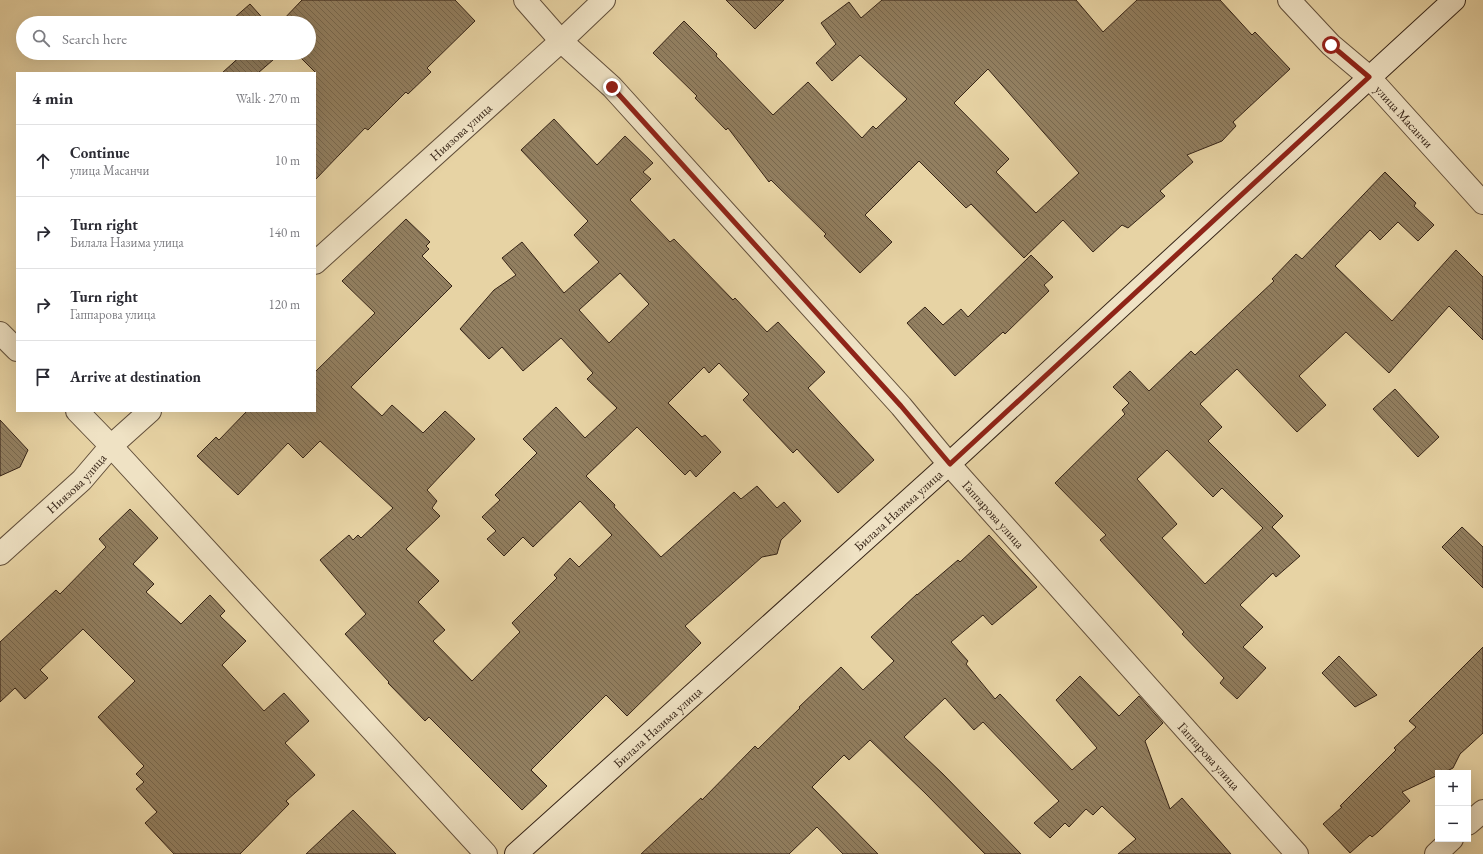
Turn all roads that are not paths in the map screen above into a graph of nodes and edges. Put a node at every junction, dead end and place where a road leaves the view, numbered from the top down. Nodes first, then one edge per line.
1 (524, 0) edge
2 (604, 0) edge
3 (1289, 0) edge
4 (1454, 0) edge
5 (561, 41) junction
6 (1369, 77) junction
7 (1483, 202) edge
8 (316, 262) edge
9 (0, 333) edge
10 (16, 349) edge
11 (78, 412) edge
12 (149, 412) edge
13 (111, 446) junction
14 (950, 464) junction
15 (0, 554) edge
16 (1483, 811) edge
17 (1471, 821) edge
18 (1449, 842) edge
19 (486, 854) edge
20 (516, 854) edge
21 (1297, 854) edge
22 (1436, 854) edge

1 - 5 street, Гаппарова улица
2 - 5 street, Ниязова улица
3 - 6 street, улица Масанчи
4 - 6 street, Билала Назима улица
5 - 8 street, Ниязова улица
5 - 14 street, Гаппарова улица
6 - 7 street, улица Масанчи
6 - 14 street, Билала Назима улица
9 - 10 street
11 - 13 street
12 - 13 street, Ниязова улица
13 - 15 street, Ниязова улица
13 - 19 street
14 - 20 street, Билала Назима улица
14 - 21 street, Гаппарова улица
16 - 17 street
18 - 22 street

